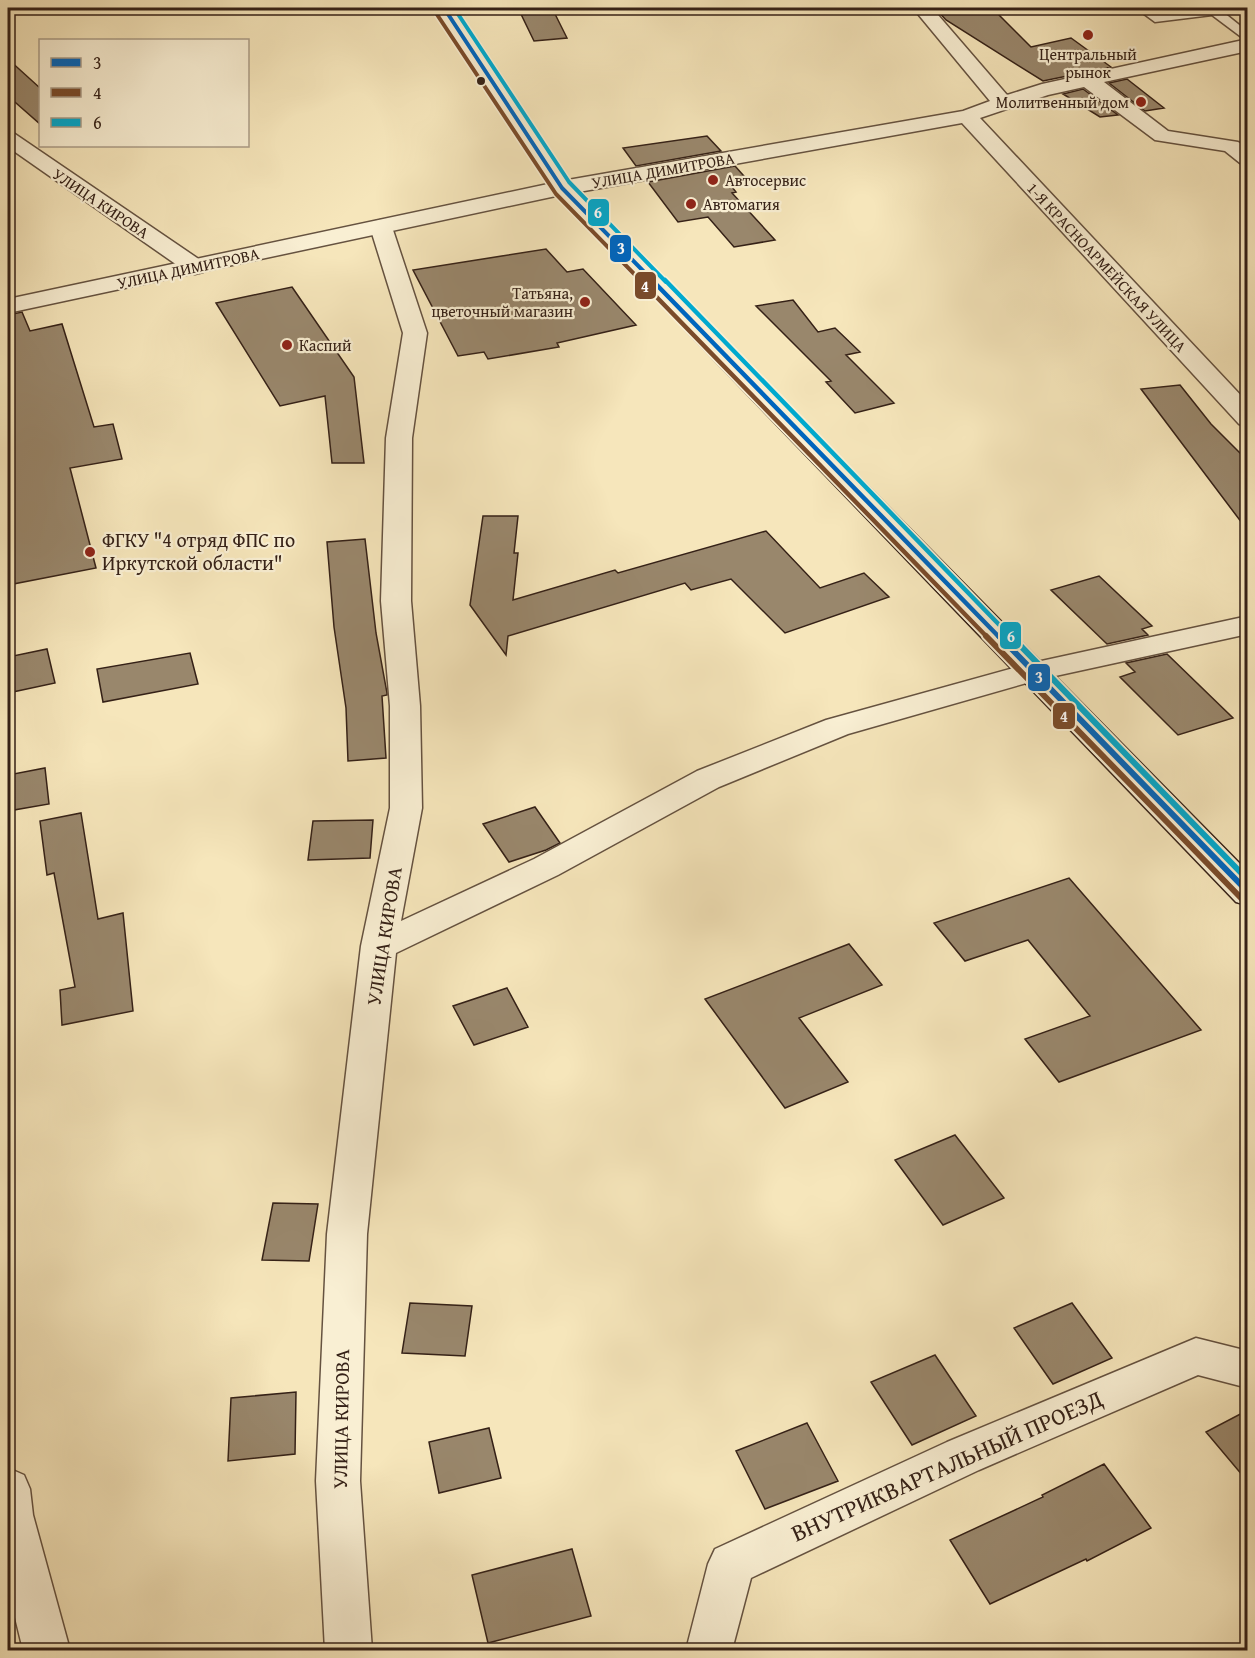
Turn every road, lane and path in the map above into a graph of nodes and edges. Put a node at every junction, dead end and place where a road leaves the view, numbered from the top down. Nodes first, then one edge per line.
1 (444, 8) edge
2 (922, 8) edge
3 (1142, 8) edge
4 (1214, 9) edge
5 (1248, 38) edge
6 (1248, 45) edge
7 (1088, 80) junction
8 (1003, 104) junction
9 (967, 116) junction
10 (8, 138) edge
11 (1248, 158) edge
12 (562, 188) junction
13 (381, 227) junction
14 (195, 267) junction
15 (8, 306) edge
16 (1248, 419) edge
17 (1248, 626) edge
18 (1032, 672) junction
19 (1248, 893) edge
20 (379, 946) junction
21 (1248, 1370) edge
22 (8, 1489) edge
23 (39, 1648) edge
24 (348, 1650) edge
25 (709, 1650) edge

1 - 12 street
2 - 8 street
3 - 4 lane
4 - 5 lane
6 - 7 street, УЛИЦА ДИМИТРОВА
7 - 8 street, УЛИЦА ДИМИТРОВА
7 - 11 street
8 - 9 street, УЛИЦА ДИМИТРОВА
9 - 12 street, УЛИЦА ДИМИТРОВА
9 - 16 street, 1-Я КРАСНОАРМЕЙСКАЯ УЛИЦА
10 - 14 street, УЛИЦА КИРОВА
12 - 13 street, УЛИЦА ДИМИТРОВА
12 - 18 street
13 - 14 street, УЛИЦА ДИМИТРОВА
13 - 20 street, УЛИЦА КИРОВА
14 - 15 street, УЛИЦА ДИМИТРОВА
17 - 18 street
18 - 19 street
18 - 20 street
20 - 24 street, УЛИЦА КИРОВА
21 - 25 street, ВНУТРИКВАРТАЛЬНЫЙ ПРОЕЗД
22 - 23 street

